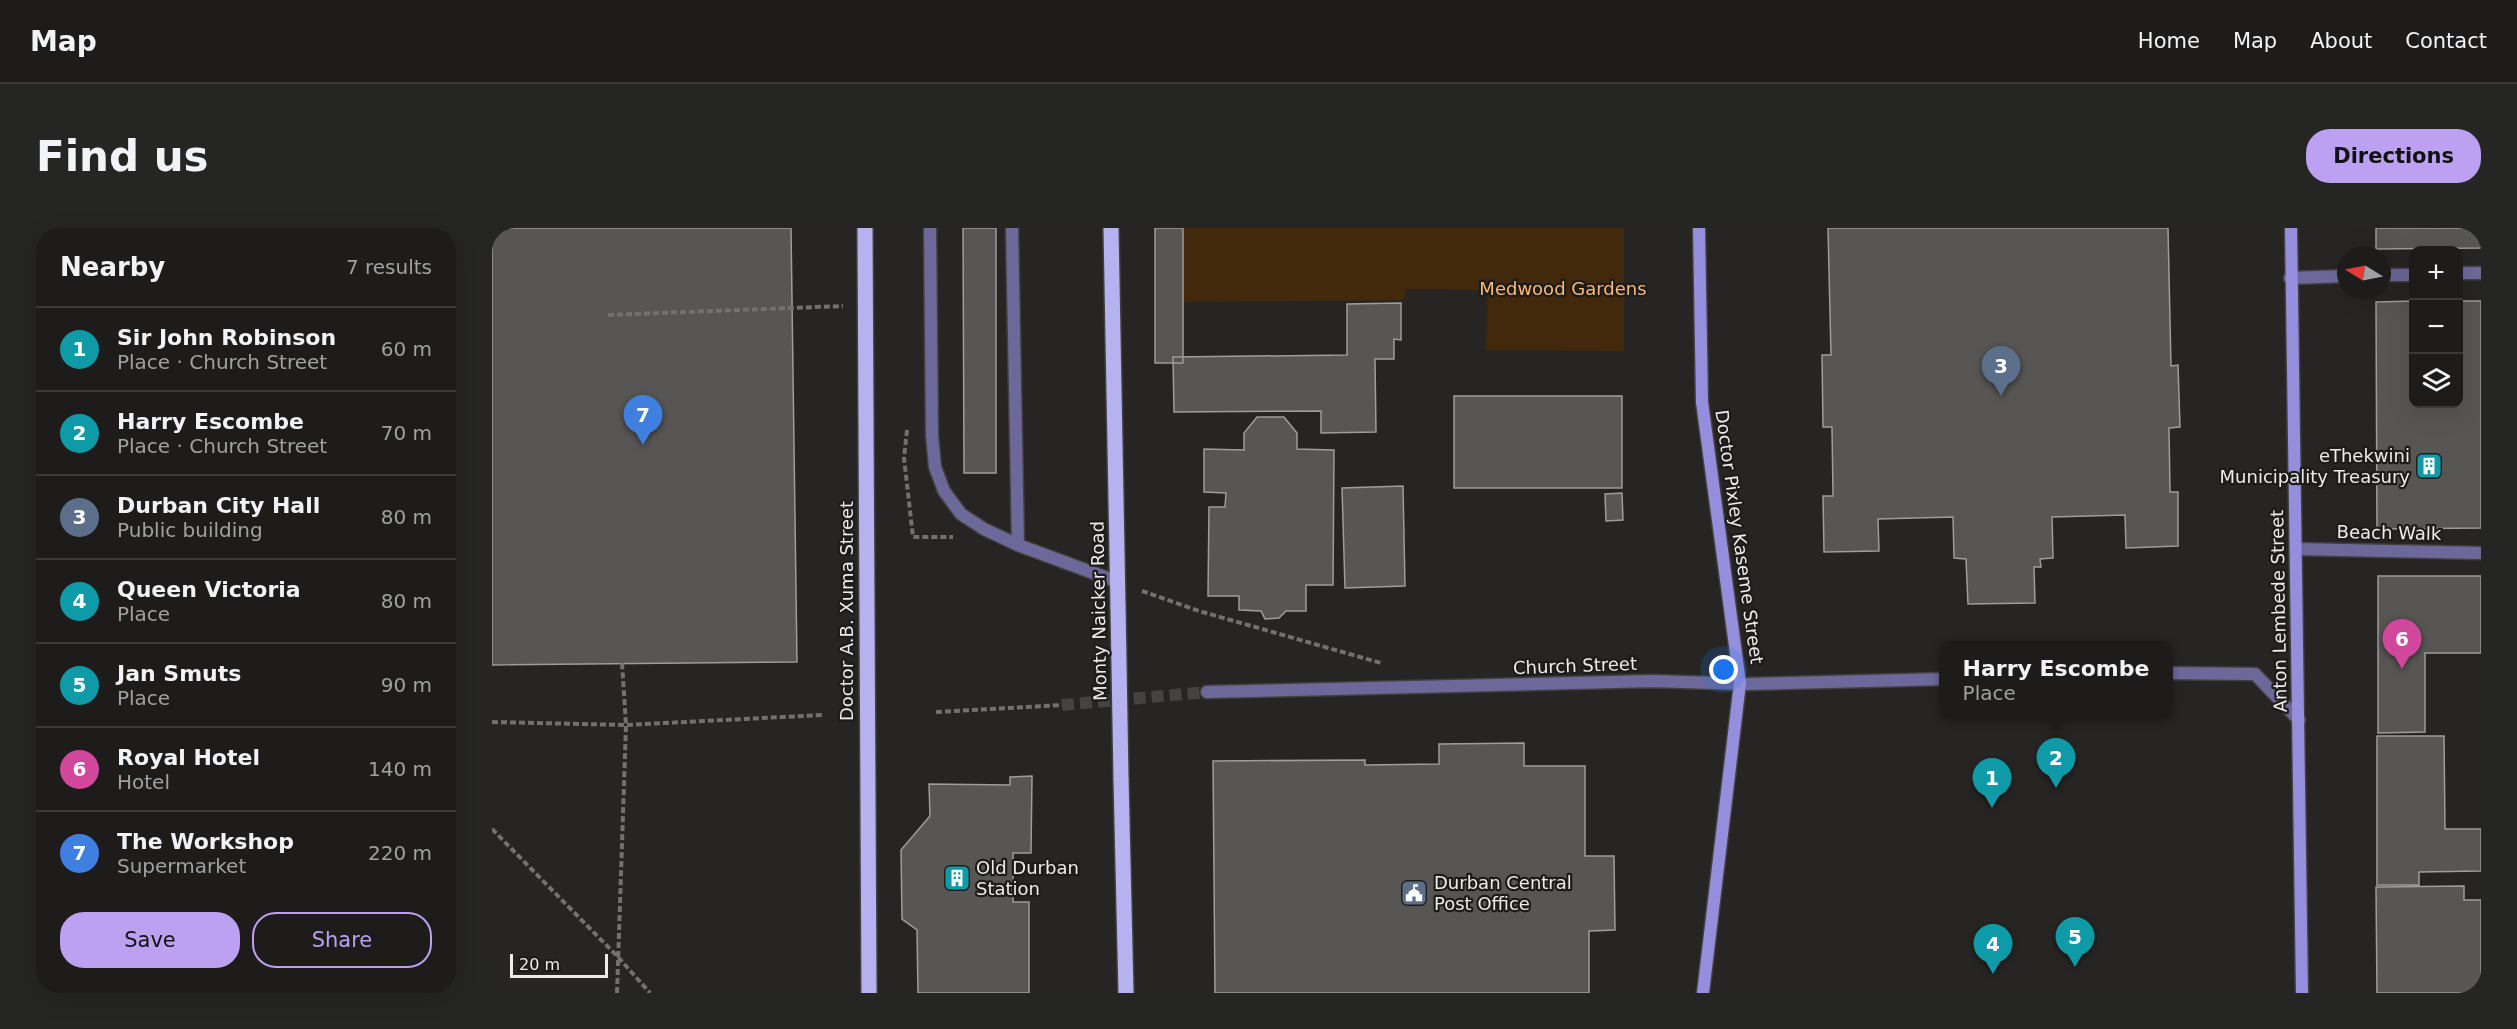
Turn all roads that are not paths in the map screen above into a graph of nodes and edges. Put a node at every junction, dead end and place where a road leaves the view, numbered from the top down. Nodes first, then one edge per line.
1 (865, 228) edge
2 (930, 228) edge
3 (1012, 228) edge
4 (1111, 228) edge
5 (1699, 228) edge
6 (2291, 228) edge
7 (2463, 273) edge
8 (2481, 273) edge
9 (2391, 275) edge
10 (2409, 275) edge
11 (2337, 276) edge
12 (2290, 278) junction
13 (1018, 544) junction
14 (2296, 549) junction
15 (2481, 553) edge
16 (1118, 582) junction
17 (2173, 673) edge
18 (1939, 679) edge
19 (1740, 683) junction
20 (1207, 692) tunnel mouth
21 (2299, 720) junction
22 (869, 993) edge
23 (1126, 993) edge
24 (1703, 993) edge
25 (2302, 993) edge

1 - 22 main road, Doctor A.B. Xuma Street
2 - 13 street
3 - 13 street
4 - 16 main road, Monty Naicker Road
5 - 19 main road, Doctor Pixley Kaseme Street
6 - 12 main road, Anton Lembede Street
7 - 8 street
9 - 10 street
11 - 12 street
12 - 14 main road, Anton Lembede Street
13 - 16 street
14 - 15 street, Beach Walk
14 - 21 main road, Anton Lembede Street
16 - 23 main road, Monty Naicker Road, bridge
17 - 21 street
18 - 19 street, Church Street
19 - 20 street, Church Street
19 - 24 main road, Doctor Pixley Kaseme Street
21 - 25 main road, Anton Lembede Street

